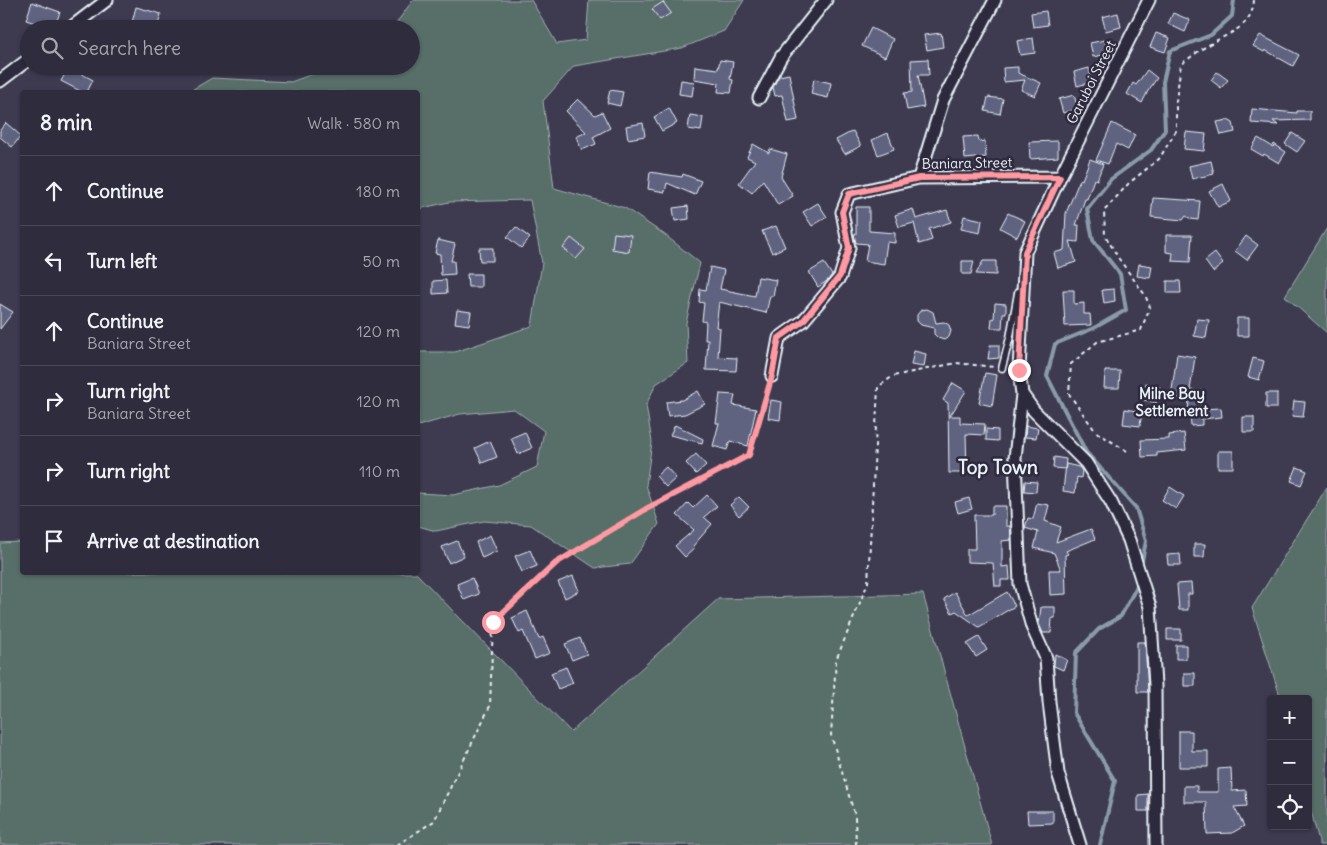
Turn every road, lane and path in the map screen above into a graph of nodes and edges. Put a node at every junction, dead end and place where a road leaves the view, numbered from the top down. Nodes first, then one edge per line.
1 (107, 0) edge
2 (826, 0) edge
3 (994, 0) edge
4 (1149, 0) edge
5 (1254, 0) edge
6 (81, 20) edge
7 (20, 66) edge
8 (0, 81) edge
9 (759, 98) dead end
10 (1060, 177) junction
11 (919, 178) junction
12 (1025, 252) junction
13 (1002, 368) joint
14 (772, 376) joint
15 (1022, 394) junction
16 (1127, 451) dead end
17 (397, 845) edge
18 (856, 845) edge
19 (1080, 845) edge
20 (1156, 845) edge

1 - 6 street
2 - 9 street
3 - 11 street
4 - 10 street, Garuboi Street
5 - 16 path
7 - 8 street
10 - 11 street, Baniara Street
10 - 12 street, Garuboi Street
11 - 14 street, Baniara Street
12 - 13 lane
12 - 15 street
13 - 18 path
14 - 17 path
15 - 19 street
15 - 20 street

